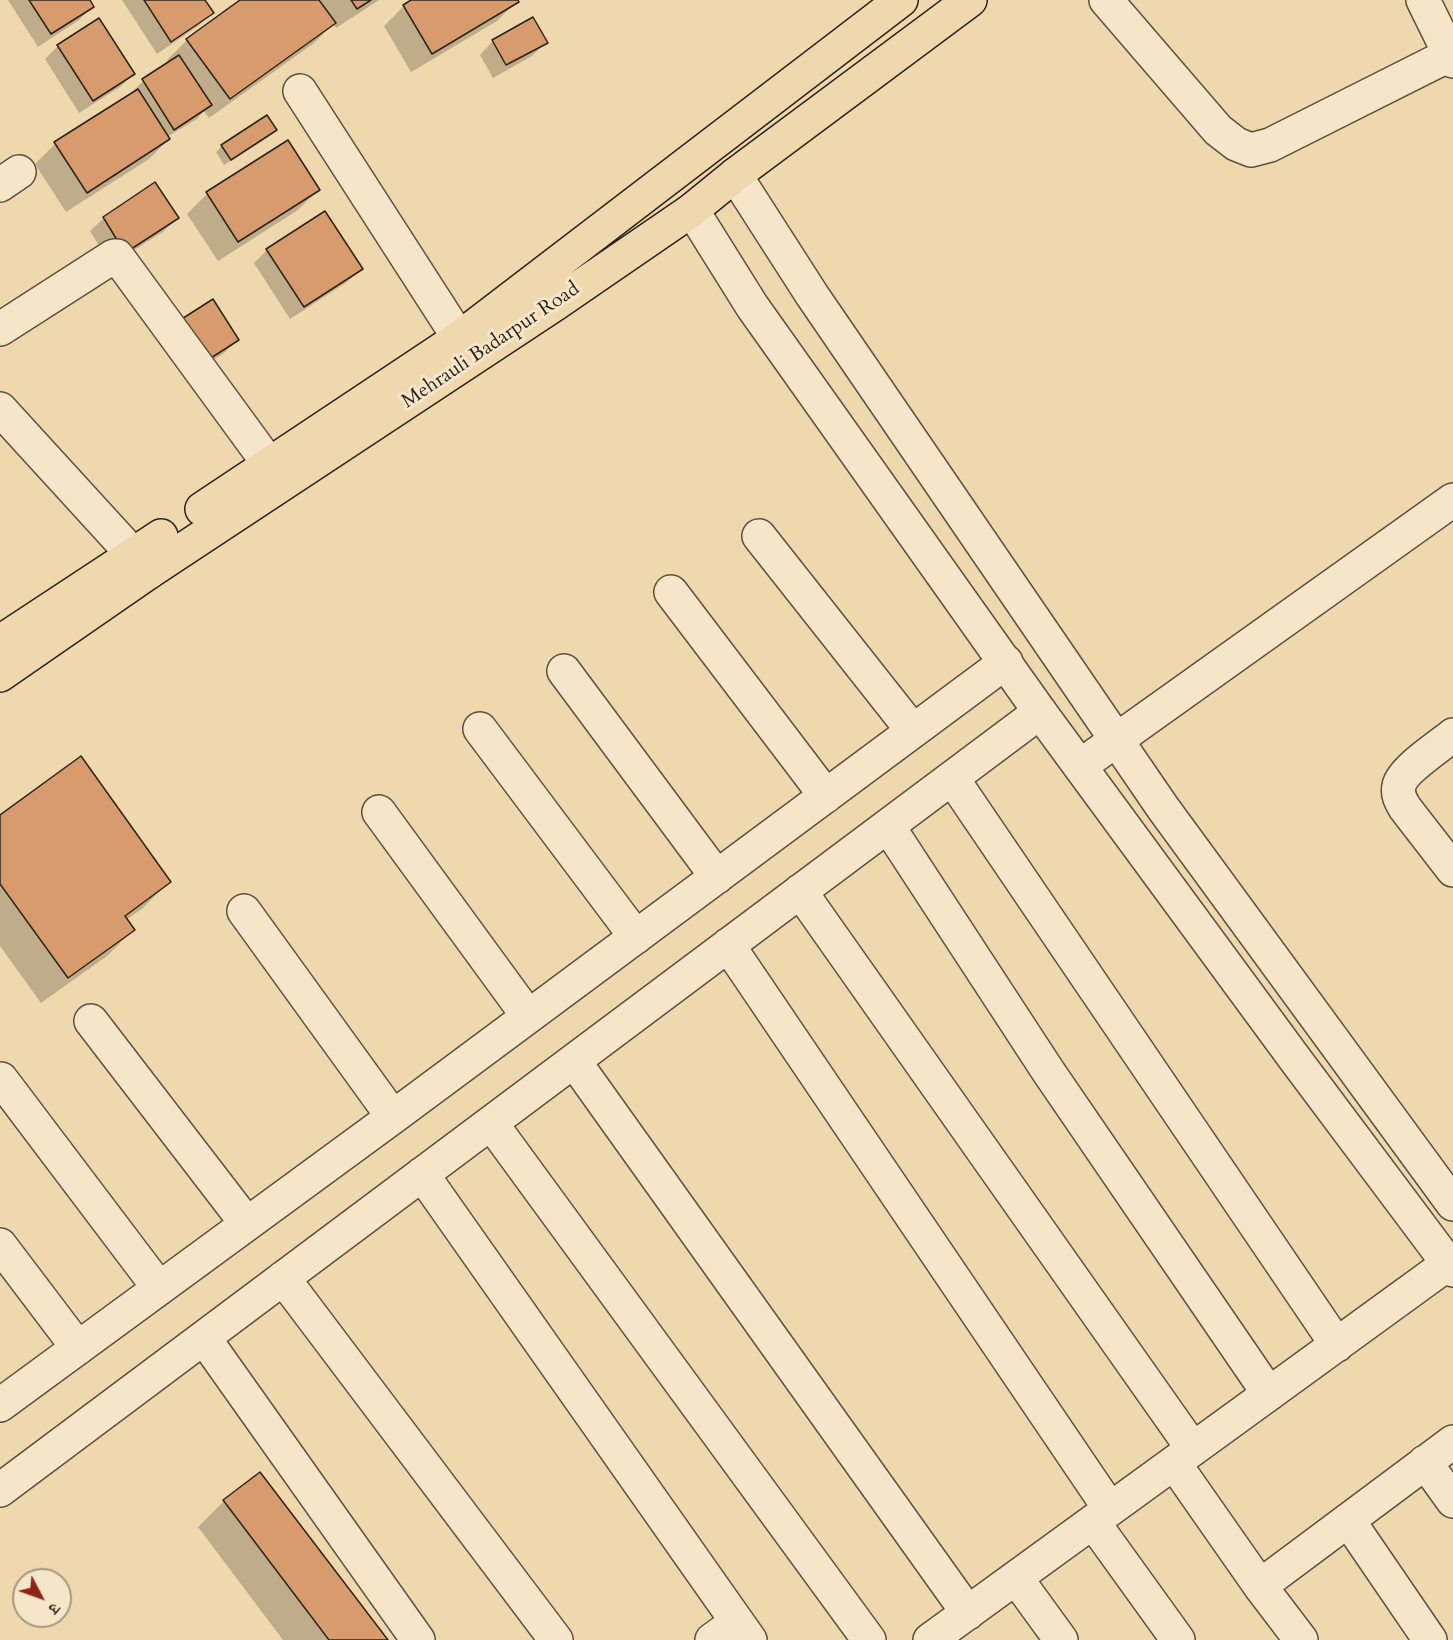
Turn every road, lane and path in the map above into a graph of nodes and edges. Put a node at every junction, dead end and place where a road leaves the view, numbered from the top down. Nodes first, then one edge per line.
1 (901, 0) edge
2 (970, 0) edge
3 (1106, 0) edge
4 (1423, 0) edge
5 (1452, 56) edge
6 (300, 91) dead end
7 (735, 175) junction
8 (692, 210) junction
9 (0, 329) edge
10 (459, 338) junction
11 (0, 409) edge
12 (269, 465) junction
13 (1453, 500) edge
14 (759, 536) dead end
15 (141, 563) junction
16 (670, 592) dead end
17 (0, 642) edge
18 (1006, 662) junction
19 (564, 670) dead end
20 (0, 675) edge
21 (1040, 712) junction
22 (480, 729) dead end
23 (913, 731) junction
24 (1453, 735) edge
25 (1116, 739) junction
26 (1080, 766) junction
27 (952, 778) junction
28 (826, 796) junction
29 (379, 812) dead end
30 (888, 826) junction
31 (1453, 870) edge
32 (717, 877) junction
33 (800, 891) junction
34 (244, 911) dead end
35 (636, 937) junction
36 (728, 945) junction
37 (528, 1016) junction
38 (91, 1021) dead end
39 (574, 1061) junction
40 (1, 1079) edge
41 (393, 1117) junction
42 (491, 1123) junction
43 (422, 1174) junction
44 (1453, 1204) edge
45 (247, 1224) junction
46 (0, 1245) edge
47 (1451, 1265) edge
48 (283, 1278) junction
49 (159, 1288) junction
50 (204, 1338) junction
51 (1337, 1345) junction
52 (78, 1348) junction
53 (1269, 1394) junction
54 (0, 1404) edge
55 (1453, 1442) edge
56 (1183, 1456) junction
57 (1425, 1462) junction
58 (0, 1490) edge
59 (1453, 1502) edge
60 (1102, 1515) junction
61 (1348, 1520) junction
62 (1016, 1578) junction
63 (1260, 1586) junction
64 (968, 1613) junction
65 (733, 1634) edge
66 (418, 1640) edge
67 (556, 1640) edge
68 (868, 1640) edge
69 (930, 1640) edge
70 (1061, 1640) edge
71 (1178, 1640) edge
72 (1301, 1640) edge
73 (1430, 1640) edge

1 - 10 main road, Mehrauli Badarpur Road
2 - 7 main road, Mehrauli Badarpur Road
3 - 5 street
4 - 5 street
6 - 10 street
7 - 8 main road, Mehrauli Badarpur Road
7 - 25 street
8 - 15 main road, Mehrauli Badarpur Road
8 - 18 street
9 - 12 street
10 - 12 main road, Mehrauli Badarpur Road
11 - 15 street
12 - 15 main road, Mehrauli Badarpur Road
13 - 25 street
14 - 23 street
15 - 17 main road, Mehrauli Badarpur Road
15 - 20 main road, Mehrauli Badarpur Road
16 - 28 street
18 - 21 street
18 - 23 street
19 - 32 street
21 - 26 street
21 - 27 street
22 - 35 street
23 - 28 street
24 - 31 street
25 - 26 street
25 - 44 street
26 - 47 street
27 - 30 street
27 - 51 street
28 - 32 street
29 - 37 street
30 - 33 street
30 - 53 street
32 - 35 street
33 - 36 street
33 - 56 street
34 - 41 street
35 - 37 street
36 - 39 street
36 - 60 street
37 - 41 street
38 - 45 street
39 - 42 street
39 - 64 street
40 - 49 street
41 - 45 street
42 - 43 street
42 - 68 street
43 - 48 street
43 - 65 street
45 - 49 street
46 - 52 street
47 - 51 street
48 - 50 street
48 - 67 street
49 - 52 street
50 - 58 street
50 - 66 street
51 - 53 street
52 - 54 street
53 - 56 street
55 - 57 street
56 - 60 street
56 - 63 street
57 - 59 street
57 - 61 street
60 - 62 street
60 - 71 street
61 - 63 street
61 - 73 street
62 - 64 street
62 - 70 street
63 - 72 street
64 - 69 street

